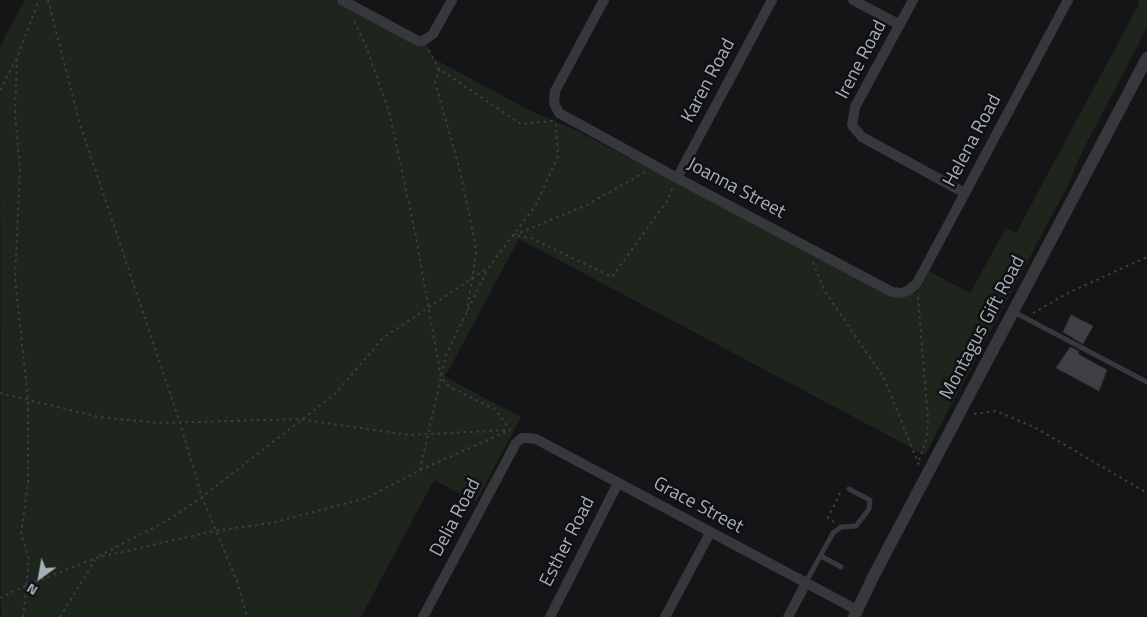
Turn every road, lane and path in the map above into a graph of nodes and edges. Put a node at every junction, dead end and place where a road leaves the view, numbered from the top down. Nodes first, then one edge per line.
1 (39, 0) edge
2 (48, 0) edge
3 (452, 0) edge
4 (604, 0) edge
5 (772, 0) edge
6 (853, 0) edge
7 (913, 0) edge
8 (1068, 0) edge
9 (344, 1) edge
10 (900, 24) junction
11 (424, 40) junction
12 (17, 58) junction
13 (1147, 58) edge
14 (439, 69) junction
15 (0, 90) edge
16 (655, 166) junction
17 (677, 178) junction
18 (965, 193) junction
19 (514, 235) junction
20 (806, 246) junction
21 (1147, 257) edge
22 (488, 267) junction
23 (473, 278) junction
24 (917, 283) junction
25 (903, 293) joint
26 (427, 307) junction
27 (467, 311) junction
28 (1019, 314) junction
29 (441, 378) junction
30 (1147, 382) edge
31 (0, 393) edge
32 (28, 400) junction
33 (974, 414) dead end
34 (299, 419) junction
35 (180, 423) junction
36 (510, 430) junction
37 (428, 434) junction
38 (522, 438) junction
39 (918, 463) junction
40 (920, 467) dead end
41 (420, 470) junction
42 (618, 483) junction
43 (849, 489) joint
44 (1147, 493) edge
45 (202, 496) junction
46 (841, 527) junction
47 (214, 531) junction
48 (710, 533) junction
49 (821, 556) junction
50 (96, 558) junction
51 (842, 566) dead end
52 (806, 583) junction
53 (25, 586) junction
54 (0, 598) edge
55 (855, 613) edge
56 (23, 617) edge
57 (60, 617) edge
58 (247, 617) edge
59 (423, 617) edge
60 (550, 617) edge
61 (665, 617) edge
62 (788, 617) edge

1 - 12 path
2 - 35 path
3 - 11 street
4 - 16 street, Joanna Street
5 - 17 street, Karen Road
6 - 10 street
7 - 10 street, Irene Road
8 - 18 street, Helena Road
9 - 11 street
9 - 26 path
10 - 18 street, Irene Road
11 - 14 path
12 - 15 path
12 - 32 path
13 - 28 street, Montagus Gift Road
14 - 19 path
14 - 23 path
16 - 17 street, Joanna Street
16 - 19 path
17 - 19 path
17 - 20 street, Joanna Street
18 - 24 street, Helena Road
19 - 22 path
20 - 25 street, Joanna Street
20 - 39 path
21 - 28 path
22 - 23 path
22 - 27 path
23 - 26 path
23 - 27 path
24 - 25 street, Helena Road
24 - 39 path
26 - 29 path
26 - 34 path
27 - 29 path
28 - 30 lane
28 - 55 street, Montagus Gift Road
29 - 36 path
29 - 37 path
31 - 32 path
32 - 35 path
32 - 53 path
33 - 44 path
34 - 35 path
34 - 37 path
34 - 45 path
35 - 45 path
36 - 37 path
36 - 38 path
36 - 41 path
37 - 41 path
38 - 42 street, Grace Street
38 - 59 street, Delia Road
39 - 40 path
41 - 47 path
42 - 48 street, Grace Street
42 - 60 street, Esther Road
43 - 46 path
43 - 46 lane
45 - 47 path
45 - 50 path
46 - 49 lane
47 - 50 path
47 - 58 path
48 - 52 street, Grace Street
48 - 61 street
49 - 51 lane
49 - 52 lane
50 - 53 path
50 - 57 path
52 - 55 street, Grace Street
52 - 62 street
53 - 54 path
53 - 56 path

